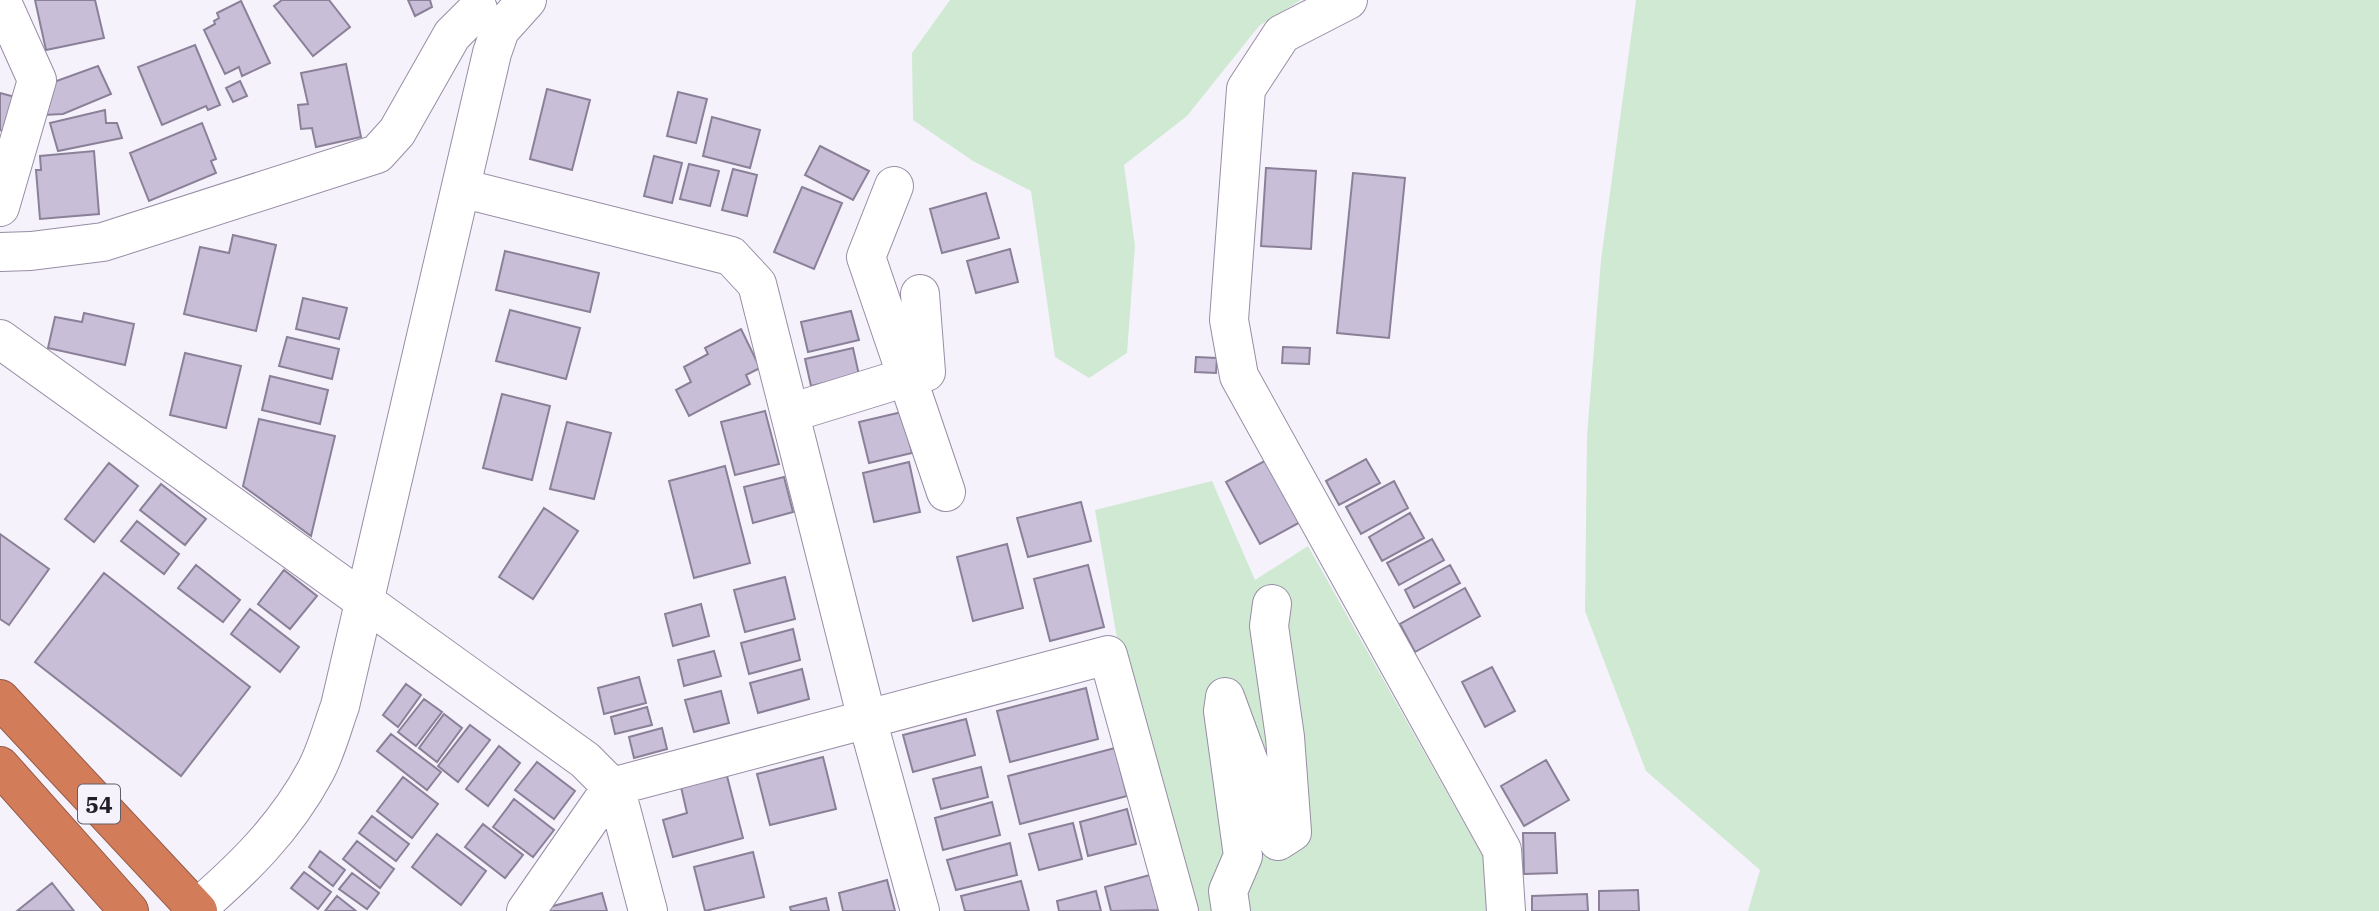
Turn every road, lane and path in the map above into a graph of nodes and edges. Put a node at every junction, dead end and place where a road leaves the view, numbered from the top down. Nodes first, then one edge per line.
1 (1, 0) edge
2 (527, 0) edge
3 (1348, 0) edge
4 (484, 13) edge
5 (894, 186) dead end
6 (461, 188) junction
7 (0, 207) edge
8 (0, 251) edge
9 (920, 294) dead end
10 (0, 339) edge
11 (907, 377) junction
12 (790, 413) junction
13 (946, 492) dead end
14 (364, 603) junction
15 (1272, 604) dead end
16 (0, 699) edge
17 (867, 719) junction
18 (0, 766) edge
19 (612, 787) junction
20 (196, 910) edge
21 (129, 911) edge
22 (526, 911) edge
23 (648, 911) edge
24 (920, 911) edge
25 (1179, 911) edge
26 (1231, 911) edge
27 (1506, 911) edge

1 - 7 street
2 - 4 street
3 - 27 street
4 - 6 street
4 - 8 street
5 - 11 street
6 - 12 street
6 - 14 street
9 - 11 street
10 - 14 street
11 - 12 street
11 - 13 street
12 - 17 street
14 - 19 street
14 - 20 street
15 - 26 street
16 - 20 highway, 54
17 - 19 street
17 - 24 street
17 - 25 street
18 - 21 highway, 54
19 - 22 street
19 - 23 street

